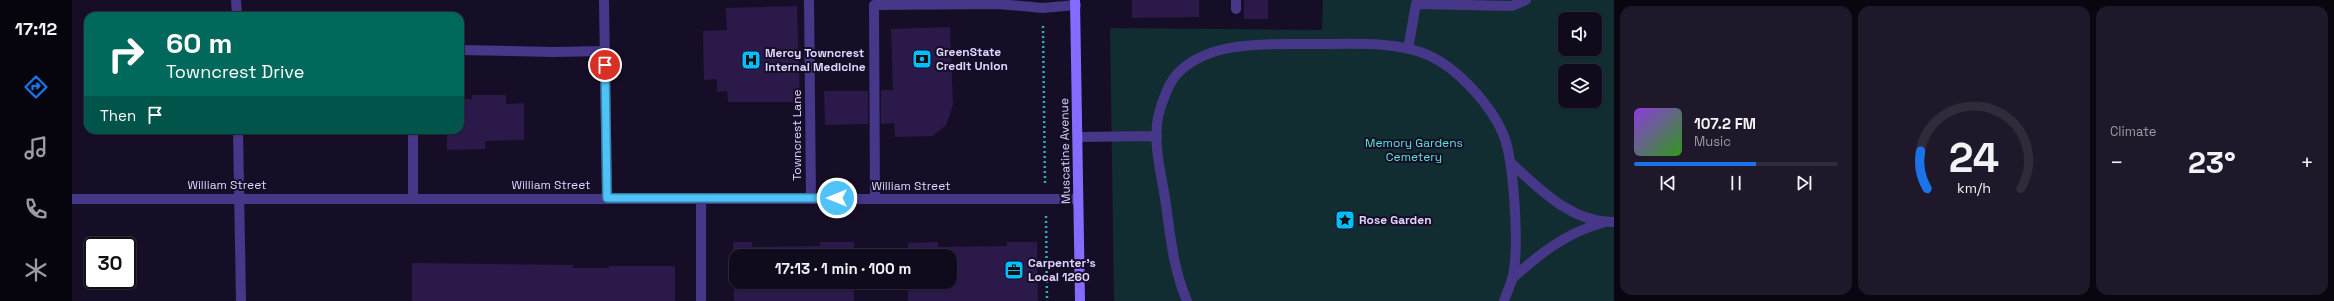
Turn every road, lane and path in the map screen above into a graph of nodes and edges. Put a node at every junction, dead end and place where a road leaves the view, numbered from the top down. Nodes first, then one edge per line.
1 (236, 0) edge
2 (604, 0) edge
3 (809, 0) edge
4 (1526, 0) edge
5 (1076, 3) edge
6 (1043, 8) junction
7 (237, 12) edge
8 (1408, 49) junction
9 (464, 50) edge
10 (605, 51) junction
11 (238, 134) edge
12 (413, 134) edge
13 (1157, 136) junction
14 (1078, 137) junction
15 (1512, 164) junction
16 (72, 198) edge
17 (239, 198) junction
18 (413, 198) junction
19 (607, 198) junction
20 (811, 198) junction
21 (701, 199) junction
22 (876, 199) junction
23 (1045, 199) junction
24 (1078, 199) junction
25 (1602, 222) junction
26 (1614, 222) edge
27 (1512, 279) junction
28 (241, 301) edge
29 (701, 301) edge
30 (1047, 301) edge
31 (1080, 301) edge
32 (1187, 301) edge
33 (1504, 301) edge

1 - 7 street
2 - 10 street
3 - 20 street, Towncrest Lane
4 - 8 street
5 - 6 street
5 - 14 main road, Muscatine Avenue
6 - 22 street
6 - 23 path
8 - 13 street
8 - 15 street
9 - 10 street
10 - 19 street
11 - 17 street
12 - 18 street
13 - 14 street
13 - 32 street
14 - 24 main road, Muscatine Avenue
15 - 25 street
15 - 27 street
16 - 17 street, William Street
17 - 18 street, William Street
17 - 28 street
18 - 19 street, William Street
19 - 21 street, William Street
20 - 21 street, William Street
20 - 22 street, William Street
21 - 29 street
22 - 23 street, William Street
23 - 24 street, William Street
23 - 30 path
24 - 31 main road, Muscatine Avenue
25 - 26 street
25 - 27 street
27 - 33 street

